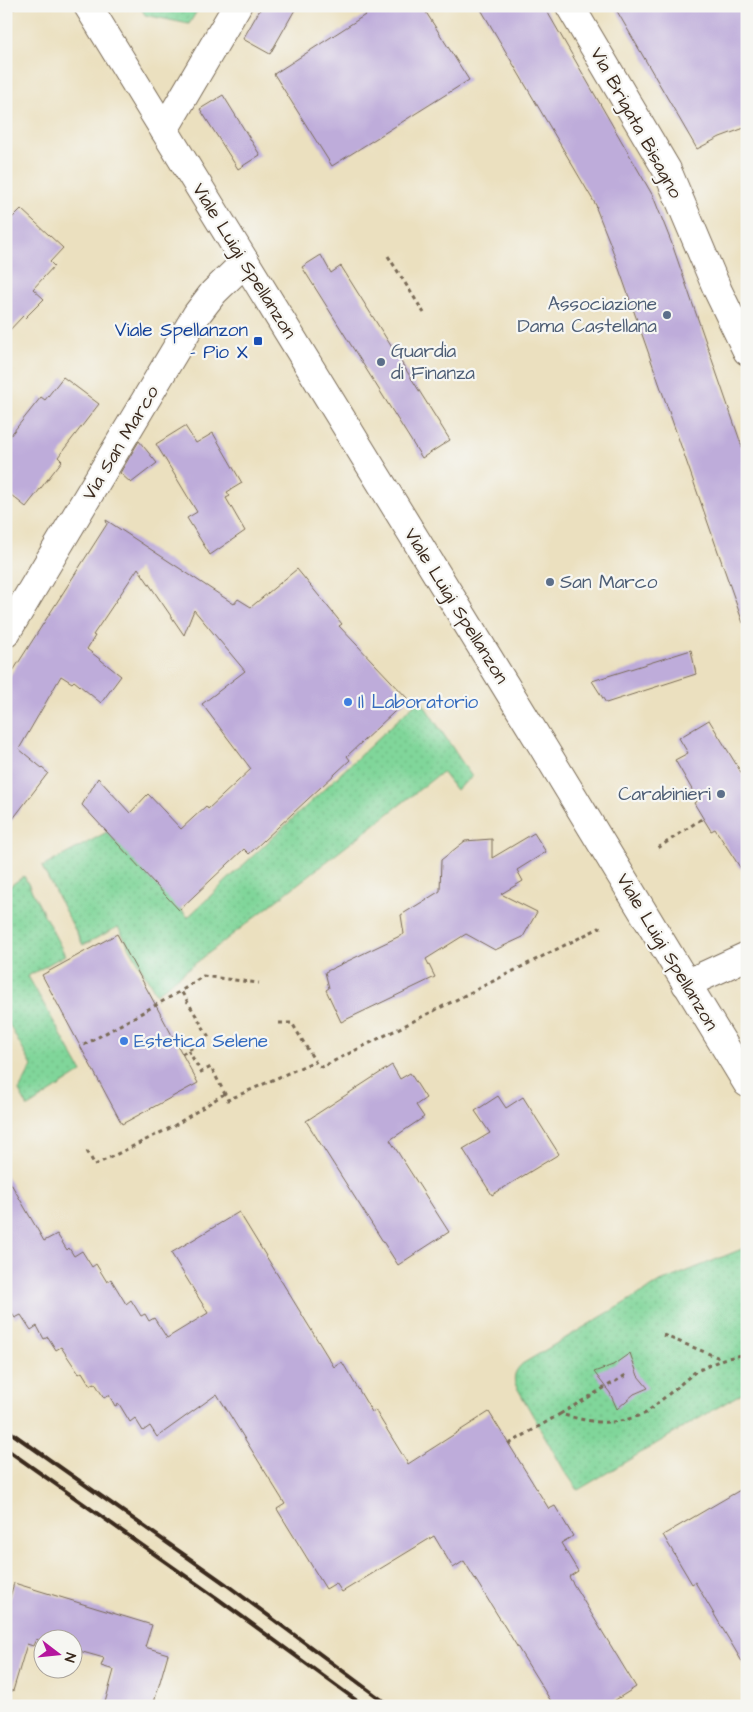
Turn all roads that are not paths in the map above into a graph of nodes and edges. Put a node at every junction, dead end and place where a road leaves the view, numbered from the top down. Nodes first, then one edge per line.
1 (88, 6) edge
2 (237, 6) edge
3 (570, 6) edge
4 (164, 130) junction
5 (245, 262) junction
6 (747, 351) edge
7 (6, 633) edge
8 (747, 956) edge
9 (686, 984) junction
10 (747, 1083) edge

1 - 4 street, Viale Luigi Spellanzon
2 - 4 street
3 - 6 street, Via Brigata Bisagno
4 - 5 street, Viale Luigi Spellanzon
5 - 7 street, Via San Marco
5 - 9 street, Viale Luigi Spellanzon
8 - 9 street
9 - 10 street, Viale Luigi Spellanzon

